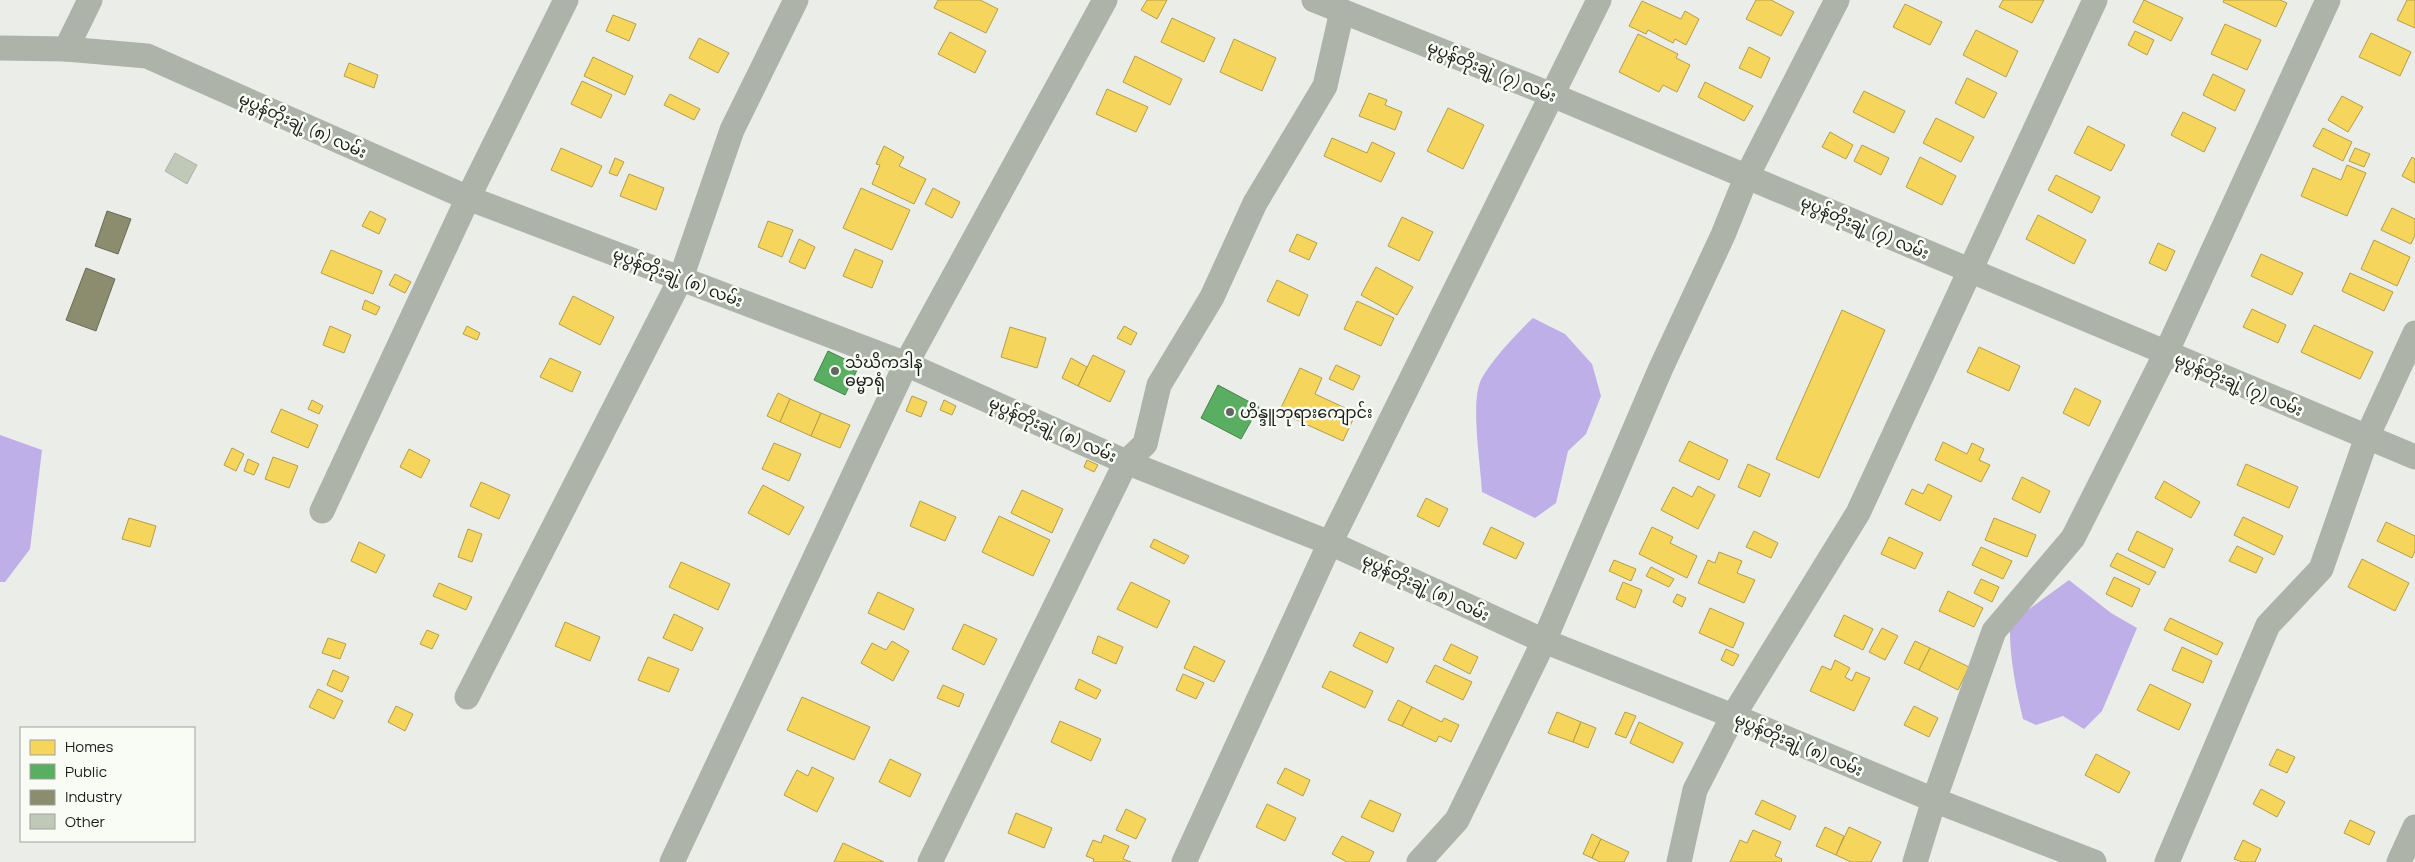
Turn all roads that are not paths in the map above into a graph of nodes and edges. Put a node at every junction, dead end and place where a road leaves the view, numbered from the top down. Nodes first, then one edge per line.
1 (90, 0) edge
2 (566, 0) edge
3 (796, 0) edge
4 (1104, 0) edge
5 (1314, 0) edge
6 (1599, 0) edge
7 (1837, 0) edge
8 (2095, 0) edge
9 (2328, 0) edge
10 (1342, 11) junction
11 (0, 48) edge
12 (66, 49) junction
13 (1552, 95) junction
14 (1746, 178) junction
15 (468, 198) junction
16 (1971, 271) junction
17 (681, 278) junction
18 (2415, 333) edge
19 (2166, 353) junction
20 (906, 364) junction
21 (2367, 437) junction
22 (2415, 458) edge
23 (1126, 462) junction
24 (322, 511) dead end
25 (1330, 543) junction
26 (1544, 642) junction
27 (467, 697) dead end
28 (1733, 716) junction
29 (1934, 800) junction
30 (2415, 827) edge
31 (672, 862) edge
32 (930, 862) edge
33 (1184, 862) edge
34 (1419, 862) edge
35 (1679, 862) edge
36 (1915, 862) edge
37 (2094, 862) edge
38 (2167, 862) edge
39 (2399, 862) edge

1 - 12 street
2 - 15 street
3 - 17 street
4 - 20 street
5 - 10 street, မုပွန်တိုးချဲ့ (၇) လမ်း
6 - 13 street
7 - 14 street
8 - 16 street
9 - 19 street
10 - 13 street, မုပွန်တိုးချဲ့ (၇) လမ်း
10 - 23 street
11 - 12 street, မုပွန်တိုးချဲ့ (၈) လမ်း
12 - 15 street, မုပွန်တိုးချဲ့ (၈) လမ်း
13 - 14 street, မုပွန်တိုးချဲ့ (၇) လမ်း
13 - 25 street
14 - 16 street, မုပွန်တိုးချဲ့ (၇) လမ်း
14 - 26 street
15 - 17 street, မုပွန်တိုးချဲ့ (၈) လမ်း
15 - 24 street
16 - 19 street, မုပွန်တိုးချဲ့ (၇) လမ်း
16 - 28 street
17 - 20 street, မုပွန်တိုးချဲ့ (၈) လမ်း
17 - 27 street
18 - 21 street
19 - 21 street, မုပွန်တိုးချဲ့ (၇) လမ်း
19 - 29 street
20 - 23 street, မုပွန်တိုးချဲ့ (၈) လမ်း
20 - 31 street
21 - 22 street, မုပွန်တိုးချဲ့ (၇) လမ်း
21 - 38 street
23 - 25 street, မုပွန်တိုးချဲ့ (၈) လမ်း
23 - 32 street
25 - 26 street, မုပွန်တိုးချဲ့ (၈) လမ်း
25 - 33 street
26 - 28 street, မုပွန်တိုးချဲ့ (၈) လမ်း
26 - 34 street
28 - 29 street, မုပွန်တိုးချဲ့ (၈) လမ်း
28 - 35 street
29 - 36 street
29 - 37 street, မုပွန်တိုးချဲ့ (၈) လမ်း
30 - 39 street

